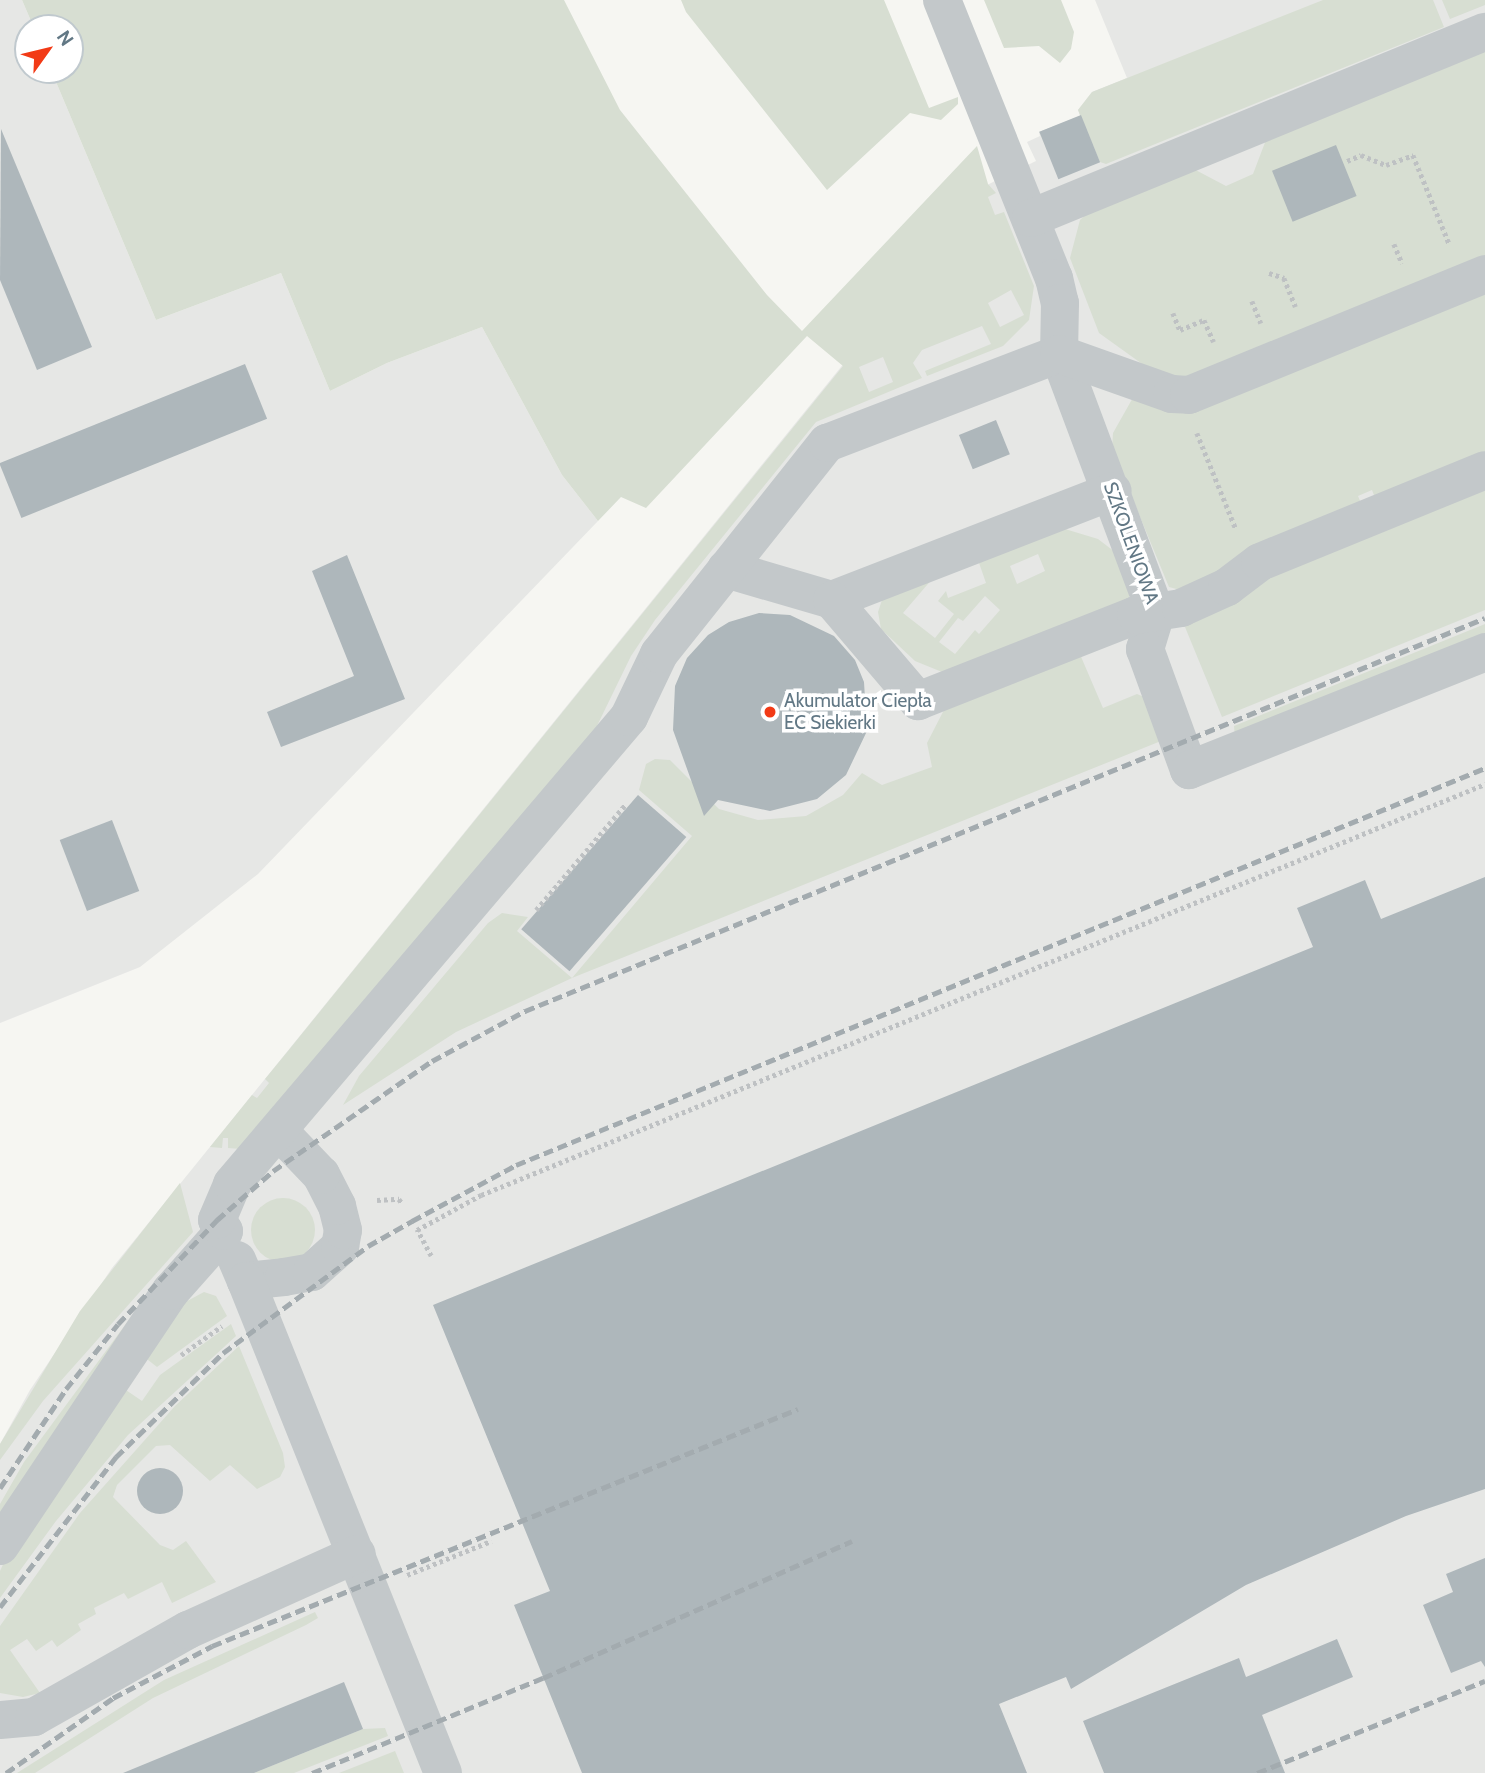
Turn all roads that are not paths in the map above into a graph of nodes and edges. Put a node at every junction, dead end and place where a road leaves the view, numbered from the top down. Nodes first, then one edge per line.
1 (942, 0) edge
2 (1485, 32) edge
3 (1031, 218) junction
4 (1475, 278) edge
5 (1059, 354) junction
6 (1485, 470) edge
7 (1114, 491) junction
8 (726, 569) junction
9 (832, 600) junction
10 (1156, 613) junction
11 (1485, 652) edge
12 (280, 1132) junction
13 (225, 1231) junction
14 (246, 1281) junction
15 (0, 1546) edge
16 (357, 1554) junction
17 (0, 1720) edge
18 (443, 1773) edge

1 - 3 lane, SZKOLENIOWA
2 - 3 lane
3 - 5 lane, SZKOLENIOWA
4 - 5 lane
5 - 7 lane, SZKOLENIOWA
5 - 8 lane
6 - 10 lane
7 - 9 lane
7 - 10 lane, SZKOLENIOWA
8 - 9 lane
8 - 12 lane
9 - 10 lane
10 - 11 lane, SZKOLENIOWA
12 - 13 lane
12 - 14 lane
13 - 14 lane
13 - 15 lane
14 - 16 lane
16 - 17 lane
16 - 18 lane

